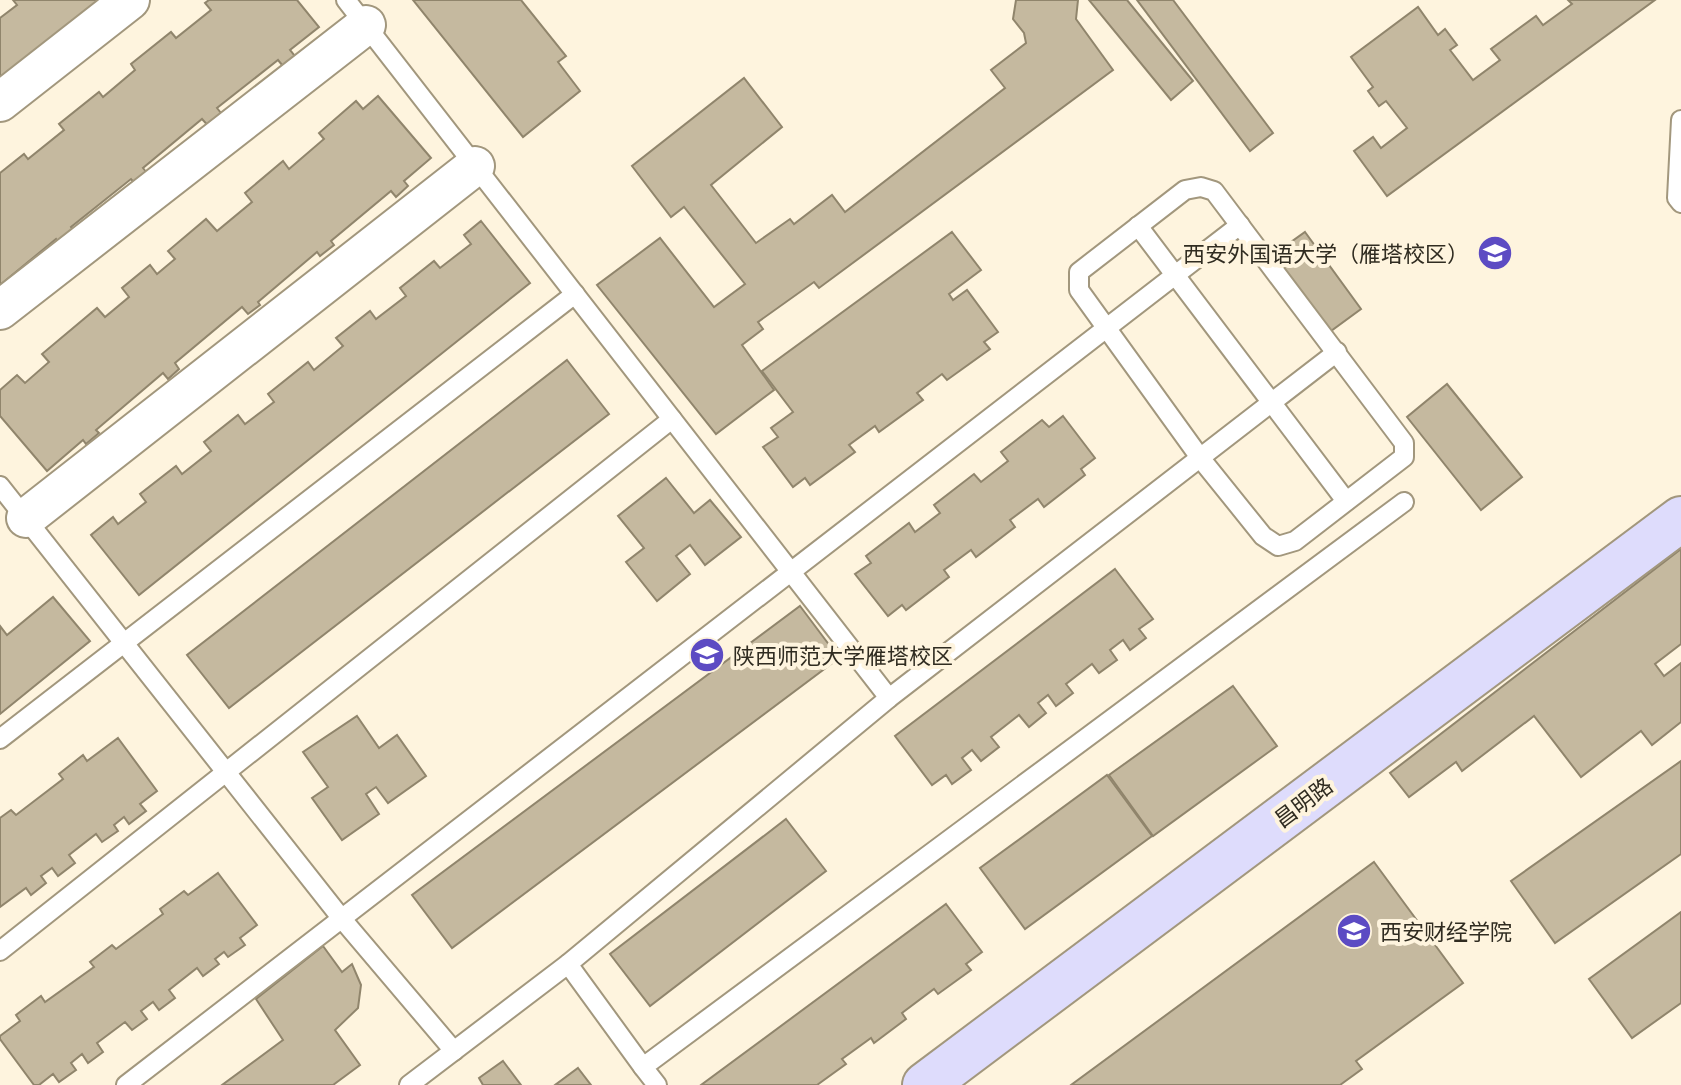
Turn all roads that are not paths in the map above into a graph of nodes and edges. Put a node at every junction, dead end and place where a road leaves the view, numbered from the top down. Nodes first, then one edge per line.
1 (130, 0) edge
2 (356, 12) edge
3 (0, 102) edge
4 (1681, 120) edge
5 (475, 166) junction
6 (1681, 203) edge
7 (1240, 225) junction
8 (1138, 226) junction
9 (1177, 274) junction
10 (575, 294) junction
11 (0, 310) edge
12 (1106, 328) junction
13 (1337, 352) junction
14 (1272, 403) junction
15 (672, 419) junction
16 (1201, 459) junction
17 (0, 486) edge
18 (1346, 501) junction
19 (1404, 502) dead end
20 (26, 518) junction
21 (1681, 519) edge
22 (791, 571) junction
23 (126, 644) junction
24 (889, 698) junction
25 (0, 739) edge
26 (228, 773) junction
27 (342, 919) junction
28 (0, 951) edge
29 (568, 964) junction
30 (454, 1051) junction
31 (643, 1067) junction
32 (126, 1085) edge
33 (409, 1085) edge
34 (657, 1085) edge
35 (925, 1085) edge

1 - 3 street
2 - 5 lane
2 - 11 street
4 - 6 lane
5 - 10 lane
5 - 20 street
7 - 8 lane
7 - 9 lane
7 - 13 lane
8 - 9 lane
8 - 12 lane
9 - 12 lane
9 - 14 lane
10 - 15 lane
10 - 23 lane
12 - 16 lane
12 - 22 lane
13 - 14 lane
13 - 18 lane
14 - 16 lane
14 - 18 lane
15 - 22 lane
15 - 26 lane
16 - 18 lane
16 - 24 lane
17 - 20 lane
19 - 31 lane
20 - 23 lane
21 - 35 street, 昌明路
22 - 24 lane
22 - 27 lane
23 - 25 lane
23 - 26 lane
24 - 29 lane
26 - 27 lane
26 - 28 lane
27 - 30 lane
27 - 32 lane
29 - 30 lane
29 - 31 lane
30 - 33 lane
31 - 34 lane

